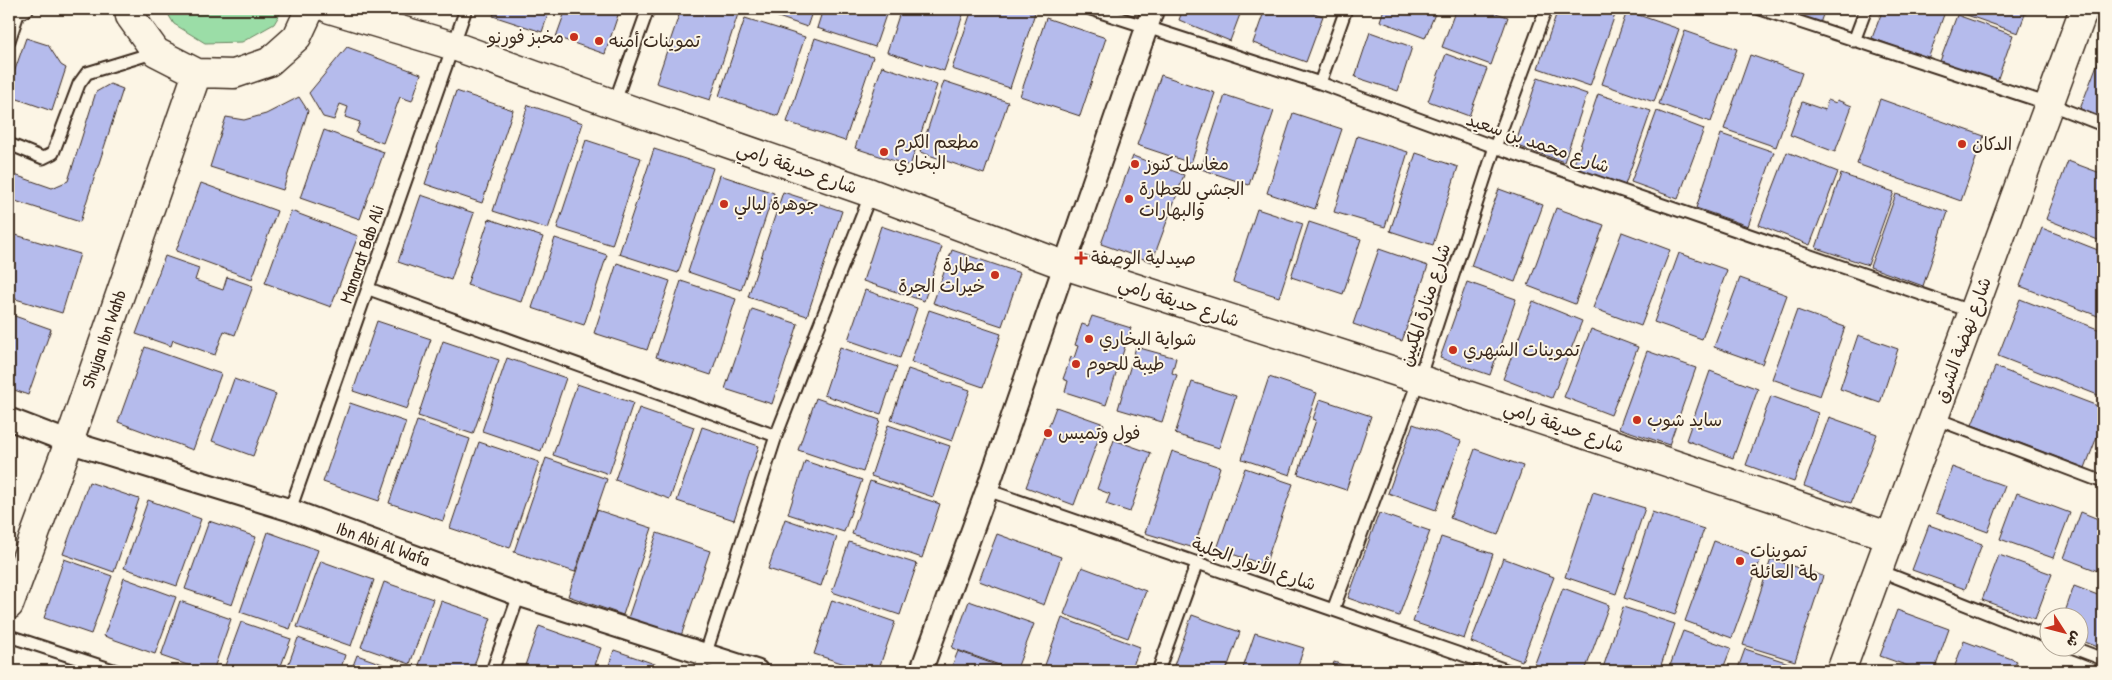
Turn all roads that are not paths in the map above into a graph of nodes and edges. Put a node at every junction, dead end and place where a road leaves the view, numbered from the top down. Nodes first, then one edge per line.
1 (28, 9) edge
2 (129, 9) edge
3 (310, 9) edge
4 (330, 9) edge
5 (466, 9) edge
6 (648, 9) edge
7 (1091, 9) edge
8 (1346, 9) edge
9 (1546, 9) edge
10 (1760, 9) edge
11 (1866, 9) edge
12 (2084, 9) edge
13 (1150, 18) edge
14 (1854, 40) junction
15 (9, 41) edge
16 (454, 46) junction
17 (156, 52) junction
18 (197, 73) junction
19 (1320, 83) junction
20 (614, 104) junction
21 (2049, 104) junction
22 (2103, 125) edge
23 (9, 144) edge
24 (1495, 147) junction
25 (871, 193) junction
26 (1064, 265) junction
27 (369, 289) junction
28 (1973, 312) junction
29 (1419, 379) junction
30 (1934, 418) junction
31 (9, 419) edge
32 (776, 436) junction
33 (69, 442) junction
34 (2103, 482) edge
35 (987, 490) junction
36 (290, 510) junction
37 (1890, 537) junction
38 (1197, 563) junction
39 (1878, 570) junction
40 (519, 595) junction
41 (9, 605) edge
42 (1333, 610) junction
43 (2040, 634) edge
44 (9, 636) edge
45 (2090, 654) edge
46 (2103, 659) edge
47 (703, 663) edge
48 (116, 671) edge
49 (492, 671) edge
50 (757, 671) edge
51 (921, 671) edge
52 (1158, 671) edge
53 (1509, 671) edge
54 (1841, 671) edge

1 - 15 lane
2 - 17 street
3 - 18 street
4 - 16 street, شارع حديقة رامي
5 - 16 lane, Manarat Bab Ali
6 - 20 lane
7 - 13 lane, شارع محمد بن سعيد
8 - 19 lane
9 - 24 lane, شارع منارة المكيين
10 - 14 lane
11 - 14 lane
12 - 21 street, شارع نهضة الشرق
13 - 19 lane, شارع محمد بن سعيد
13 - 26 street
14 - 21 lane
16 - 20 street, شارع حديقة رامي
16 - 27 lane, Manarat Bab Ali
17 - 18 street
17 - 23 lane
18 - 33 street, Shujaa Ibn Wahb
19 - 24 lane, شارع محمد بن سعيد
20 - 25 street, شارع حديقة رامي
21 - 22 lane
21 - 28 street, شارع نهضة الشرق
24 - 28 lane, شارع محمد بن سعيد
24 - 29 lane, شارع منارة المكيين
25 - 26 street, شارع حديقة رامي
25 - 32 lane
26 - 29 street, شارع حديقة رامي
26 - 35 street
27 - 32 lane
27 - 36 lane, Manarat Bab Ali
28 - 30 street, شارع نهضة الشرق
29 - 37 street, شارع حديقة رامي
29 - 42 lane, شارع منارة المكيين
30 - 34 lane
30 - 37 street, شارع نهضة الشرق
31 - 33 street, Ibn Abi Al Wafa
32 - 47 lane
33 - 36 street, Ibn Abi Al Wafa
33 - 41 street, Shujaa Ibn Wahb
35 - 38 lane, شارع الأنوار الجلية
35 - 51 street
36 - 40 street, Ibn Abi Al Wafa
37 - 39 street, شارع نهضة الشرق
38 - 42 lane, شارع الأنوار الجلية
38 - 52 lane
39 - 43 lane
39 - 54 street, شارع نهضة الشرق
40 - 47 street, Ibn Abi Al Wafa
40 - 49 lane
42 - 53 lane, شارع الأنوار الجلية
44 - 48 lane
45 - 46 lane
47 - 50 street, Ibn Abi Al Wafa

